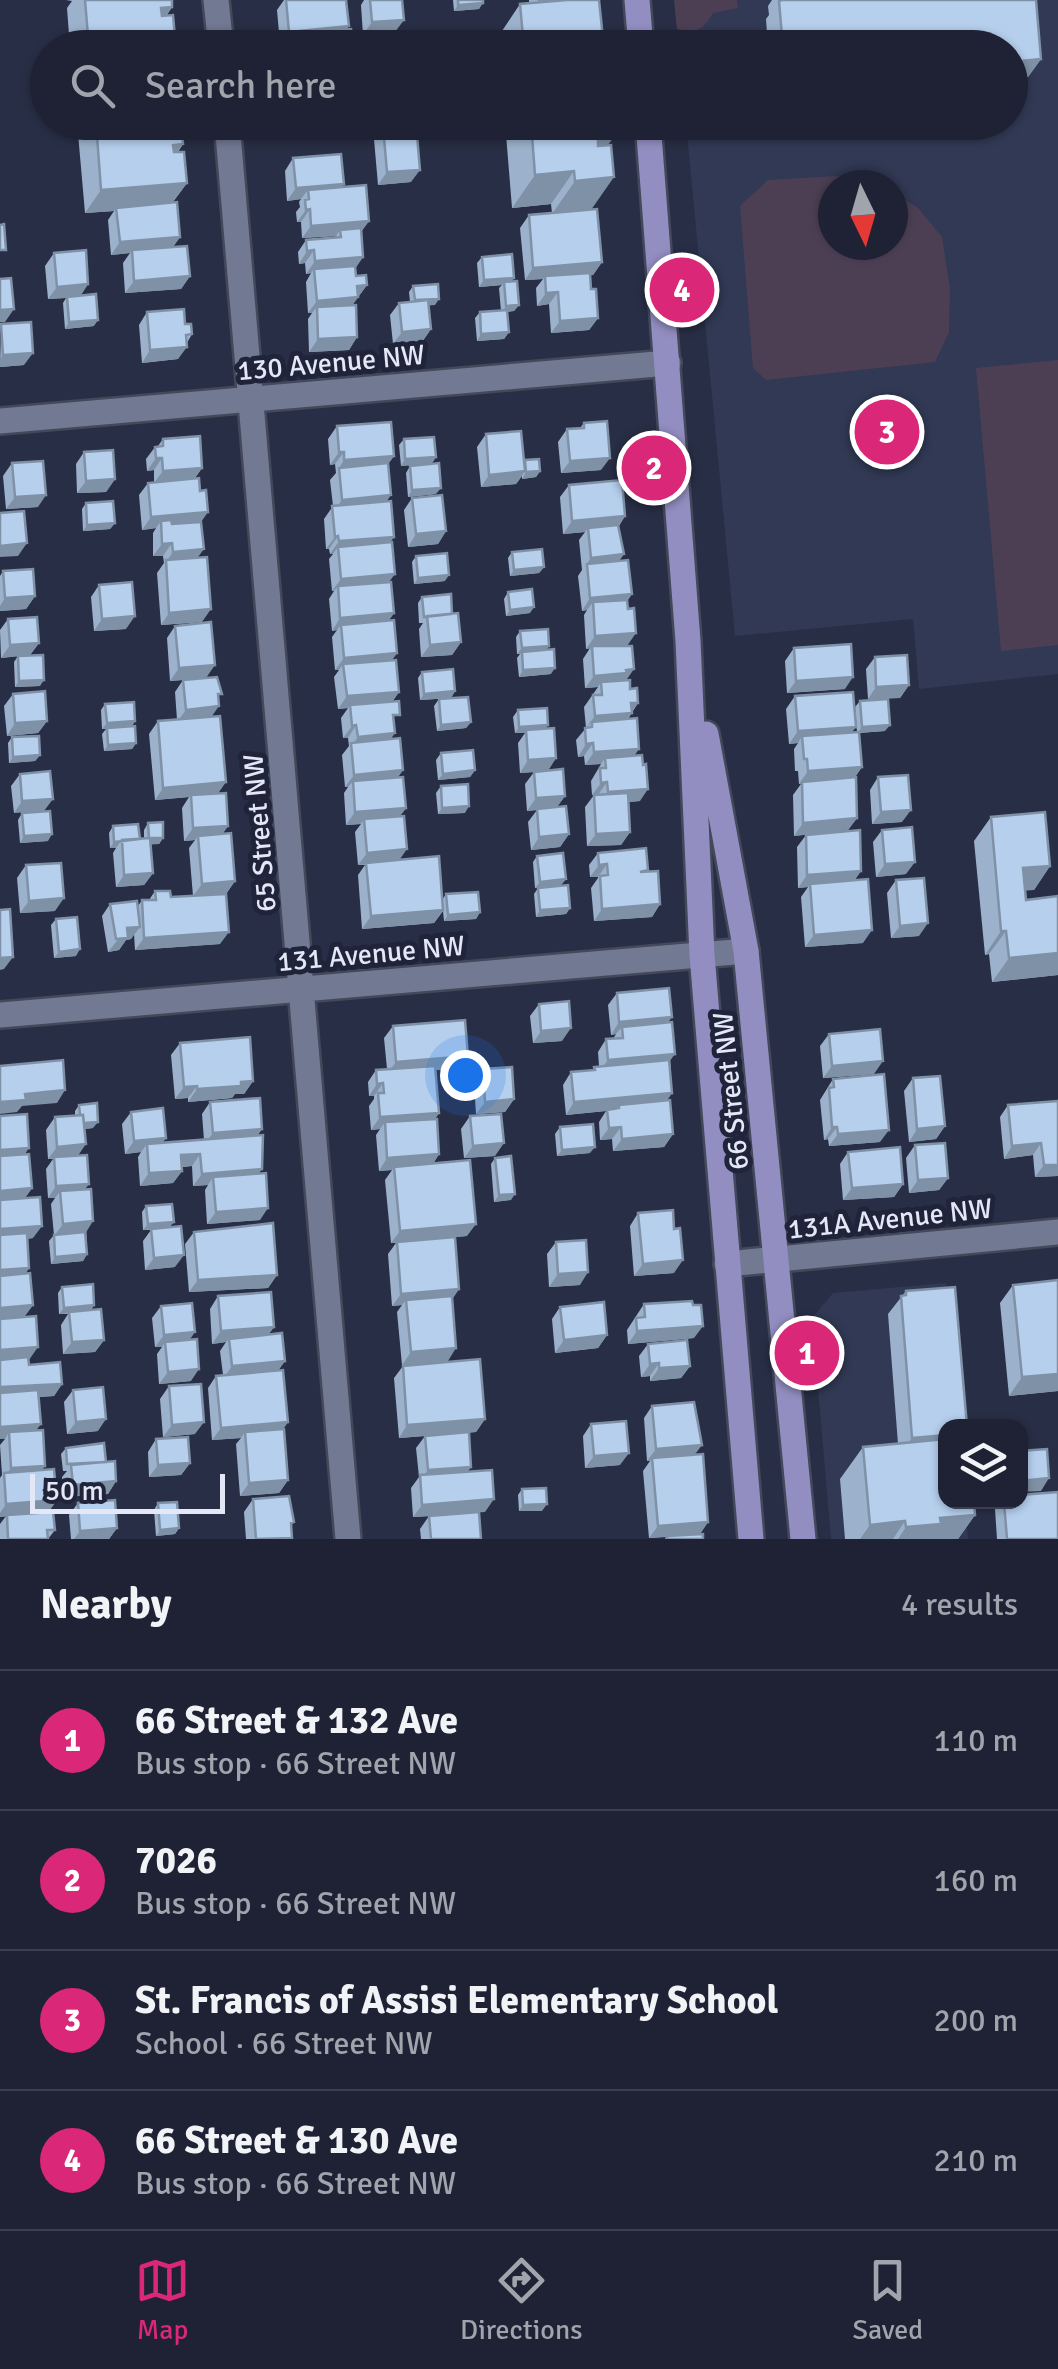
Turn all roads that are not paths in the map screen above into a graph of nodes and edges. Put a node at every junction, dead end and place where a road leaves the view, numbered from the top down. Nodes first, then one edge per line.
1 (216, 0) edge
2 (637, 0) edge
3 (218, 30) edge
4 (640, 30) edge
5 (229, 140) edge
6 (650, 140) edge
7 (668, 362) junction
8 (252, 398) junction
9 (0, 420) edge
10 (688, 640) junction
11 (746, 951) junction
12 (702, 954) junction
13 (302, 989) junction
14 (0, 1015) edge
15 (1058, 1232) edge
16 (776, 1260) junction
17 (727, 1264) junction
18 (348, 1539) edge
19 (751, 1539) edge
20 (804, 1539) edge

1 - 3 street
2 - 4 main road
5 - 8 street, 65 Street NW
6 - 7 main road, 66 Street NW
7 - 8 street, 130 Avenue NW
7 - 10 main road, 66 Street NW
8 - 9 street, 130 Avenue NW
8 - 13 street, 65 Street NW
10 - 11 main road, 66 Street NW
10 - 12 main road, 66 Street NW
11 - 12 street, 131 Avenue NW
11 - 16 main road, 66 Street NW
12 - 13 street, 131 Avenue NW
12 - 17 main road, 66 Street NW
13 - 14 street, 131 Avenue NW
13 - 18 street, 65 Street NW
15 - 16 street, 131A Avenue NW
16 - 17 street, 131A Avenue NW
16 - 20 main road, 66 Street NW
17 - 19 main road, 66 Street NW

